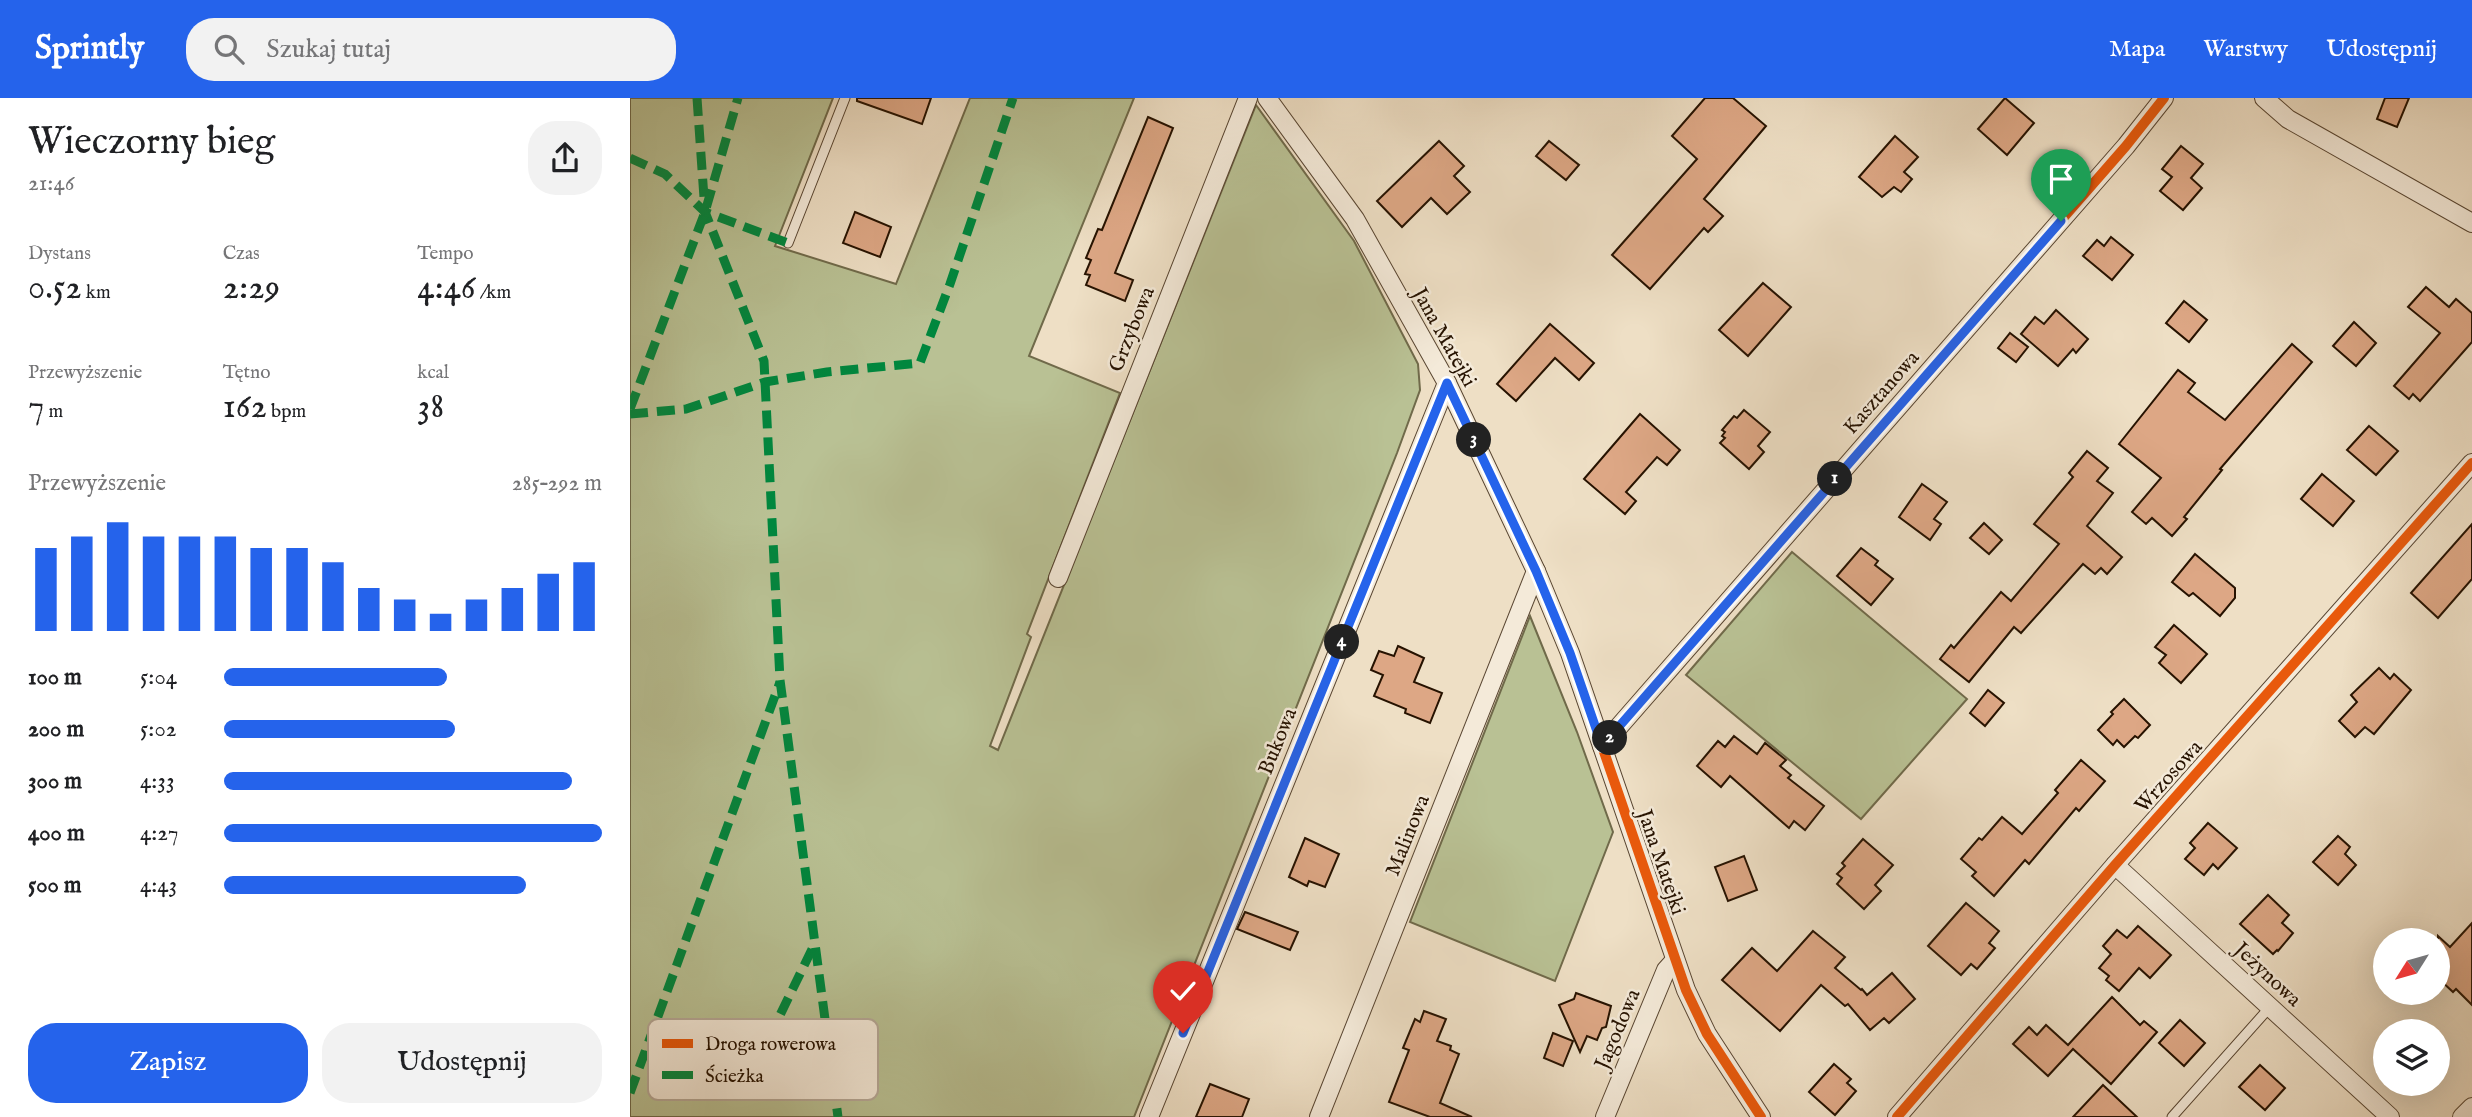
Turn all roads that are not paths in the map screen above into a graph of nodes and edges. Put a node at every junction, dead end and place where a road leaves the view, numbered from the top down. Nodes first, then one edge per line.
1 (845, 98) edge
2 (1248, 98) edge
3 (2164, 98) edge
4 (2264, 98) edge
5 (1269, 99) edge
6 (2472, 223) edge
7 (788, 243) dead end
8 (1447, 383) junction
9 (2472, 463) edge
10 (1536, 571) junction
11 (1058, 578) dead end
12 (1602, 746) junction
13 (2115, 865) junction
14 (1675, 960) junction
15 (2270, 1007) junction
16 (2472, 1107) edge
17 (1149, 1117) edge
18 (1319, 1117) edge
19 (1605, 1117) edge
20 (1761, 1117) edge
21 (1897, 1117) edge
22 (2172, 1117) edge
23 (2390, 1117) edge
24 (2462, 1117) edge

1 - 7 lane
2 - 11 street, Grzybowa
3 - 12 street, Kasztanowa
4 - 6 street
5 - 8 street, Jana Matejki
8 - 10 street, Jana Matejki
8 - 17 street, Bukowa
9 - 13 street, Wrzosowa
10 - 12 street, Jana Matejki
10 - 18 street, Malinowa
12 - 14 street, Jana Matejki
13 - 15 street, Jeżynowa
13 - 21 street, Wrzosowa
14 - 19 street, Jagodowa
14 - 20 street, Jana Matejki
15 - 22 lane
15 - 23 street, Jeżynowa
16 - 24 street

